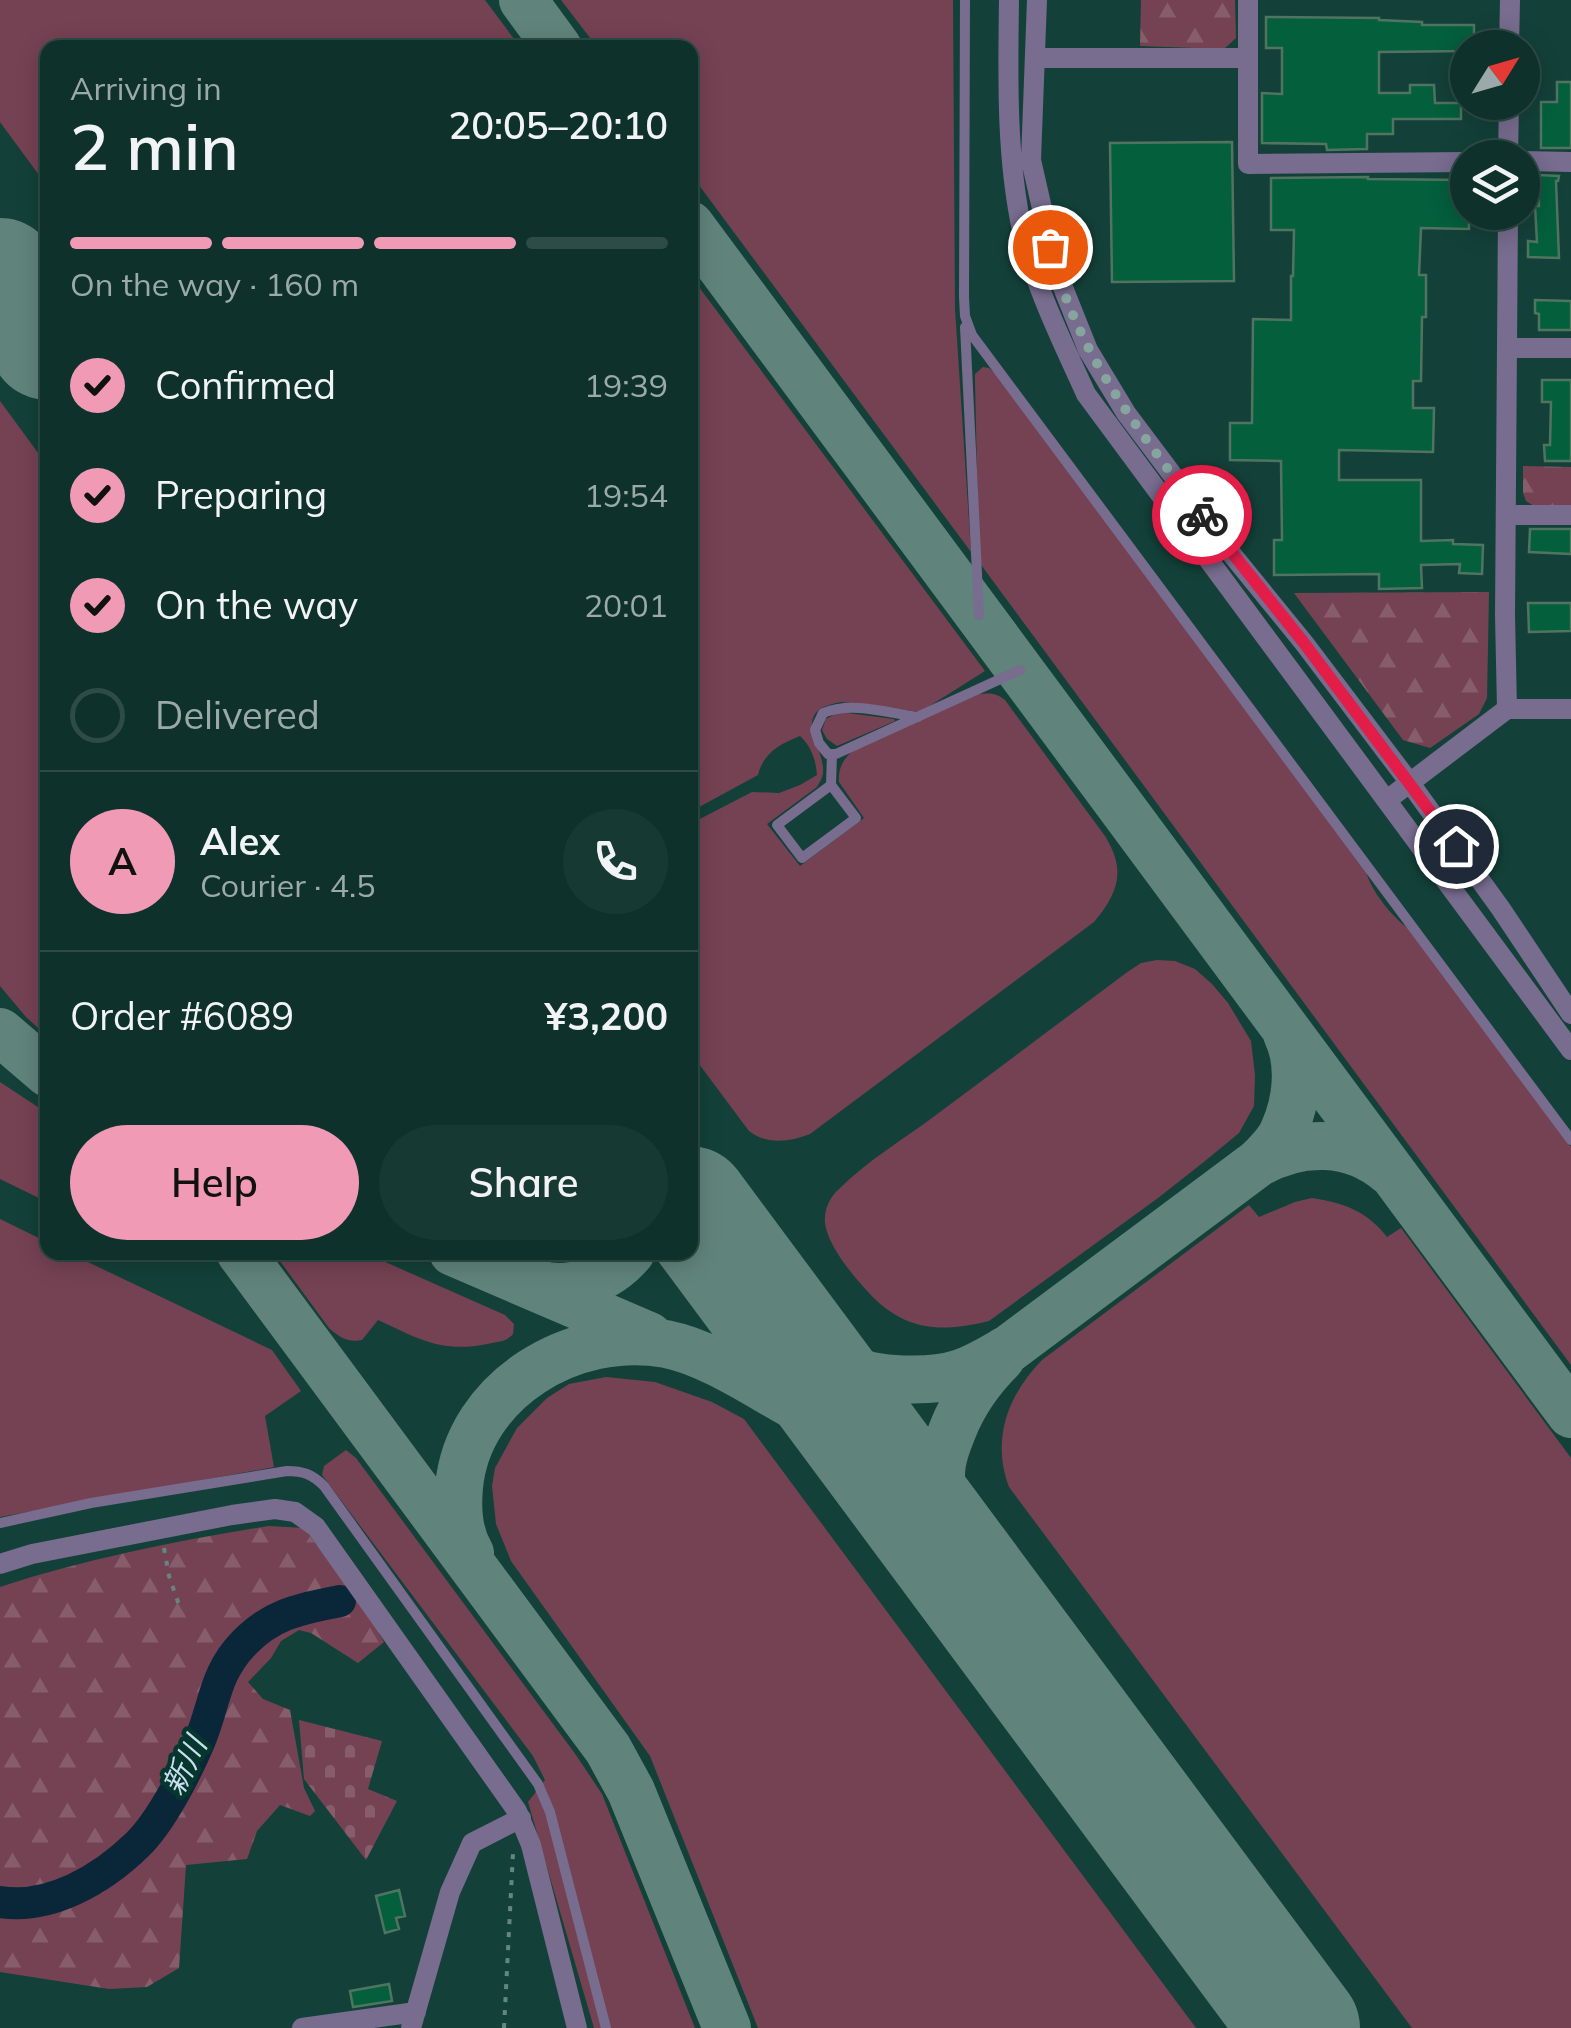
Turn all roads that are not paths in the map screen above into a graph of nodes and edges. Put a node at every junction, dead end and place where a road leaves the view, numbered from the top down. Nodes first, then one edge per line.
1 (965, 0) edge
2 (1009, 0) edge
3 (1037, 0) edge
4 (1248, 0) edge
5 (1510, 0) edge
6 (1509, 30) edge
7 (1036, 58) junction
8 (1248, 58) junction
9 (1450, 162) edge
10 (1540, 162) edge
11 (1571, 162) edge
12 (1508, 230) edge
13 (964, 316) junction
14 (1508, 348) junction
15 (1571, 348) edge
16 (1507, 515) junction
17 (1571, 515) edge
18 (980, 616) dead end
19 (1020, 670) dead end
20 (1507, 709) junction
21 (1571, 709) edge
22 (918, 717) junction
23 (832, 754) junction
24 (1410, 783) junction
25 (831, 784) junction
26 (1387, 800) junction
27 (1571, 1014) edge
28 (1571, 1050) edge
29 (1571, 1140) edge
30 (0, 1523) edge
31 (0, 1564) edge
32 (515, 1821) junction
33 (413, 2020) edge
34 (302, 2028) edge
35 (577, 2028) edge
36 (606, 2028) edge

1 - 13 lane
2 - 26 street
3 - 7 street
4 - 8 street
5 - 6 street
7 - 8 street
7 - 24 street
8 - 9 street
10 - 11 street
12 - 14 street
13 - 18 lane
13 - 29 lane
14 - 15 street
14 - 16 street
16 - 17 street
16 - 20 street
19 - 22 lane
20 - 21 street
20 - 24 street
22 - 23 lane
22 - 23 lane
23 - 25 lane
24 - 26 street
24 - 27 street
25 - 25 lane
26 - 28 street
30 - 36 lane
31 - 32 street
32 - 33 street
32 - 35 street
33 - 34 street

